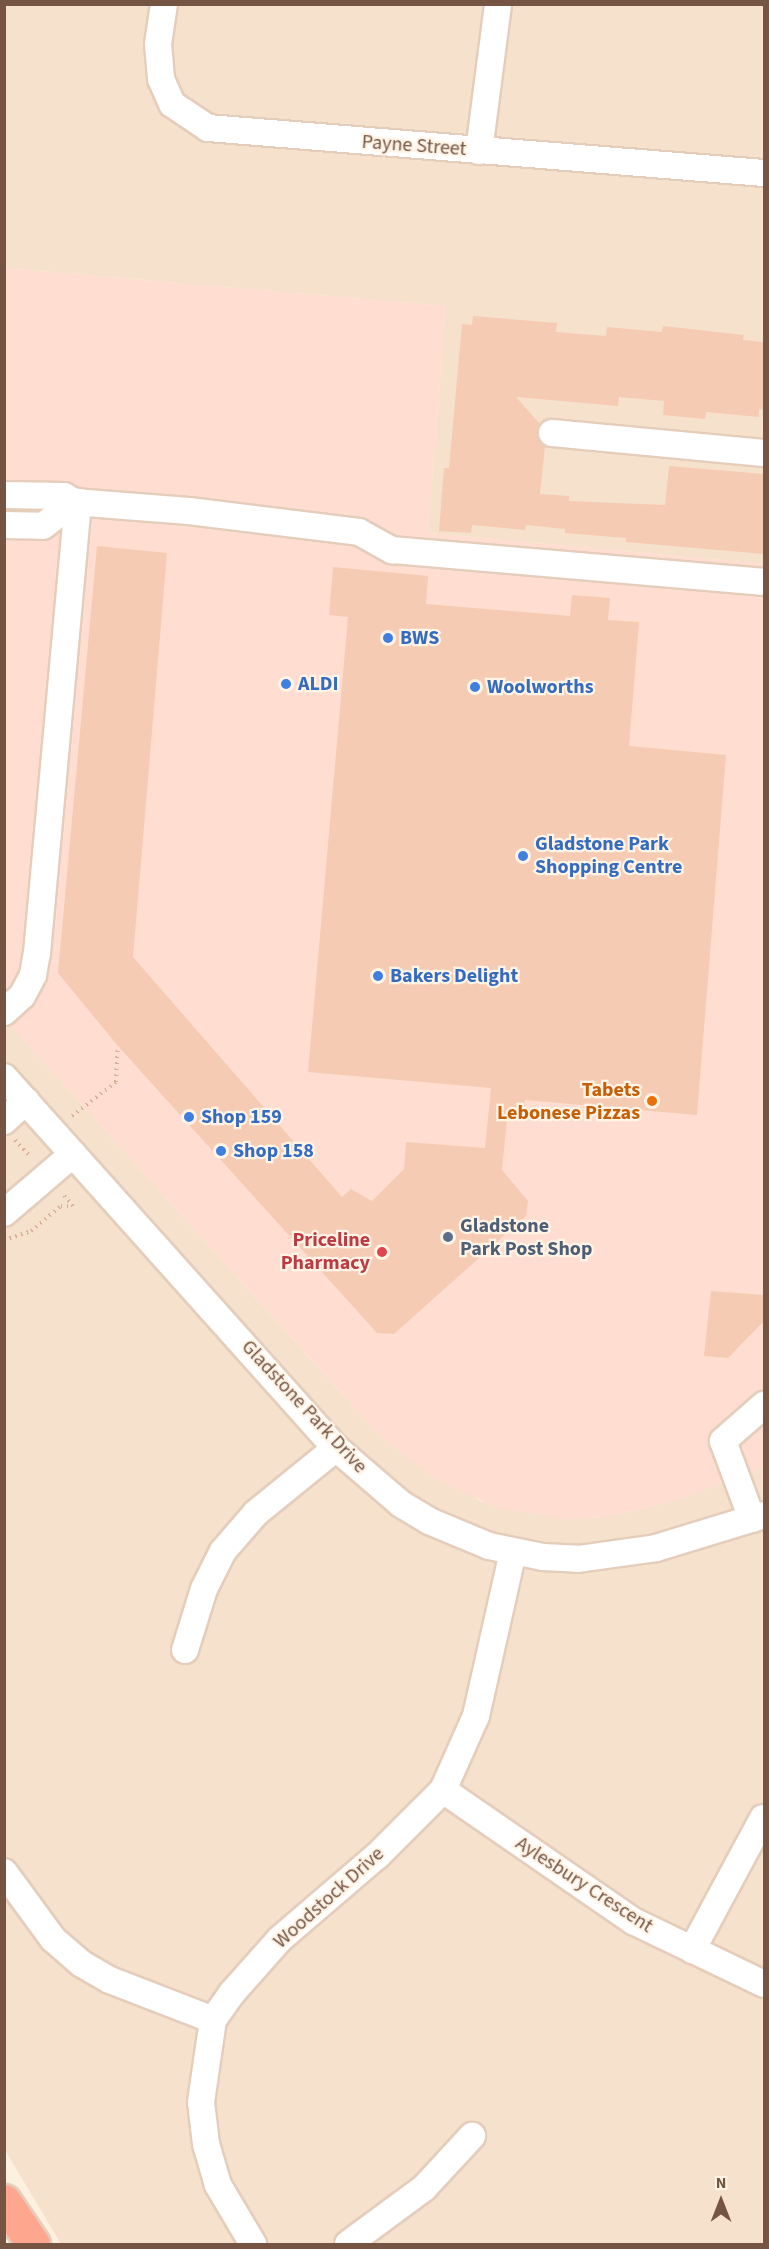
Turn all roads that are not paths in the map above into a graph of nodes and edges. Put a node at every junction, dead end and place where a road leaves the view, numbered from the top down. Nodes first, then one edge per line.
1 (164, 4) edge
2 (498, 4) edge
3 (479, 151) junction
4 (765, 173) edge
5 (552, 433) dead end
6 (765, 453) edge
7 (4, 495) edge
8 (76, 502) junction
9 (4, 525) edge
10 (765, 582) edge
11 (37, 953) junction
12 (4, 989) edge
13 (4, 1012) edge
14 (4, 1077) edge
15 (26, 1101) junction
16 (4, 1121) edge
17 (73, 1154) junction
18 (4, 1213) edge
19 (765, 1405) edge
20 (336, 1448) junction
21 (758, 1517) edge
22 (513, 1552) junction
23 (185, 1650) dead end
24 (444, 1790) junction
25 (763, 1818) dead end
26 (4, 1872) edge
27 (692, 1950) junction
28 (765, 1984) edge
29 (213, 2020) junction
30 (472, 2136) dead end
31 (4, 2201) edge
32 (33, 2244) edge
33 (253, 2244) edge
34 (348, 2244) edge

1 - 3 street, Payne Street
2 - 3 street
3 - 4 street, Payne Street
5 - 6 street
7 - 8 street
8 - 9 street
8 - 10 street
8 - 11 street
11 - 12 street
11 - 13 street
14 - 15 street, Gladstone Park Drive
15 - 16 street
15 - 17 street, Gladstone Park Drive
17 - 18 street
17 - 20 street, Gladstone Park Drive
19 - 21 street
20 - 22 street, Gladstone Park Drive
20 - 23 street
21 - 22 street, Gladstone Park Drive
22 - 24 street, Woodstock Drive
24 - 27 street, Aylesbury Crescent
24 - 29 street, Woodstock Drive
25 - 27 street
26 - 29 street
27 - 28 street, Aylesbury Crescent
29 - 33 street, Woodstock Drive
30 - 34 street
31 - 32 highway

